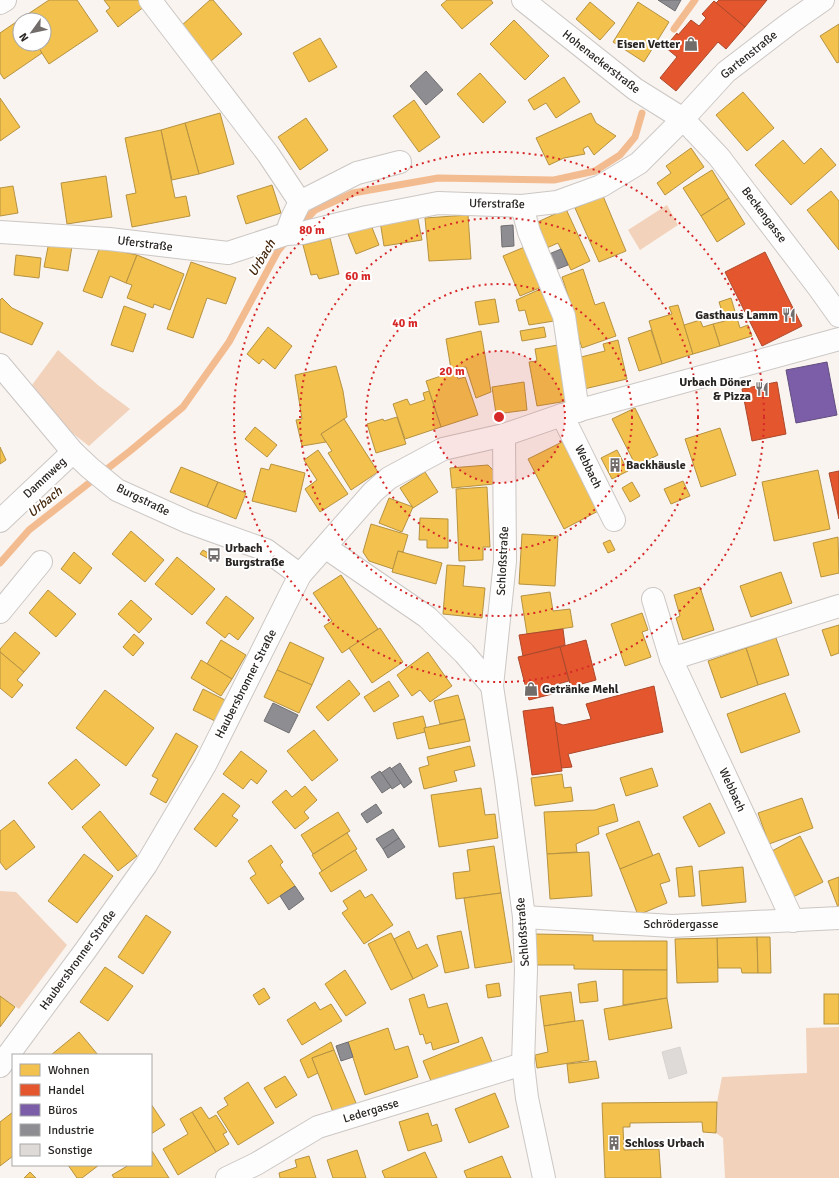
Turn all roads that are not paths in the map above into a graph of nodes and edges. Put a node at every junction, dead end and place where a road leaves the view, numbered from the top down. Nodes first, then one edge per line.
1 (5, 0) edge
2 (150, 0) edge
3 (523, 0) edge
4 (823, 0) edge
5 (0, 3) edge
6 (683, 119) junction
7 (400, 162) dead end
8 (300, 202) junction
9 (522, 206) junction
10 (0, 232) edge
11 (294, 234) junction
12 (839, 316) edge
13 (839, 340) edge
14 (0, 364) edge
15 (570, 413) junction
16 (504, 435) junction
17 (73, 452) junction
18 (614, 520) dead end
19 (0, 521) edge
20 (325, 547) junction
21 (40, 562) dead end
22 (300, 575) junction
23 (653, 599) dead end
24 (839, 606) edge
25 (0, 612) edge
26 (671, 659) junction
27 (492, 686) junction
28 (524, 917) junction
29 (839, 918) edge
30 (794, 920) junction
31 (523, 1064) junction
32 (0, 1066) edge
33 (226, 1178) edge
34 (544, 1178) edge

1 - 5 street
2 - 8 street
3 - 6 street, Hohenackerstraße
4 - 6 street, Gartenstraße
6 - 9 street, Uferstraße
6 - 12 street, Beckengasse
7 - 8 street
8 - 11 street
9 - 11 street, Uferstraße
9 - 15 street
10 - 11 street, Uferstraße
13 - 15 street, Haubersbronner Straße
14 - 17 street, Burgstraße
15 - 16 street, Haubersbronner Straße
15 - 18 street, Webbach
16 - 20 street, Haubersbronner Straße
16 - 27 street, Schloßstraße
17 - 19 street, Dammweg
17 - 22 street, Burgstraße
20 - 22 street, Haubersbronner Straße
20 - 27 street
21 - 25 street
22 - 32 street, Haubersbronner Straße
23 - 26 street, Webbach
24 - 26 street
26 - 30 street, Webbach
27 - 28 street, Schloßstraße
28 - 30 street, Schrödergasse
28 - 31 street, Schloßstraße
29 - 30 street, Schrödergasse
31 - 33 street, Ledergasse
31 - 34 street, Schloßstraße

